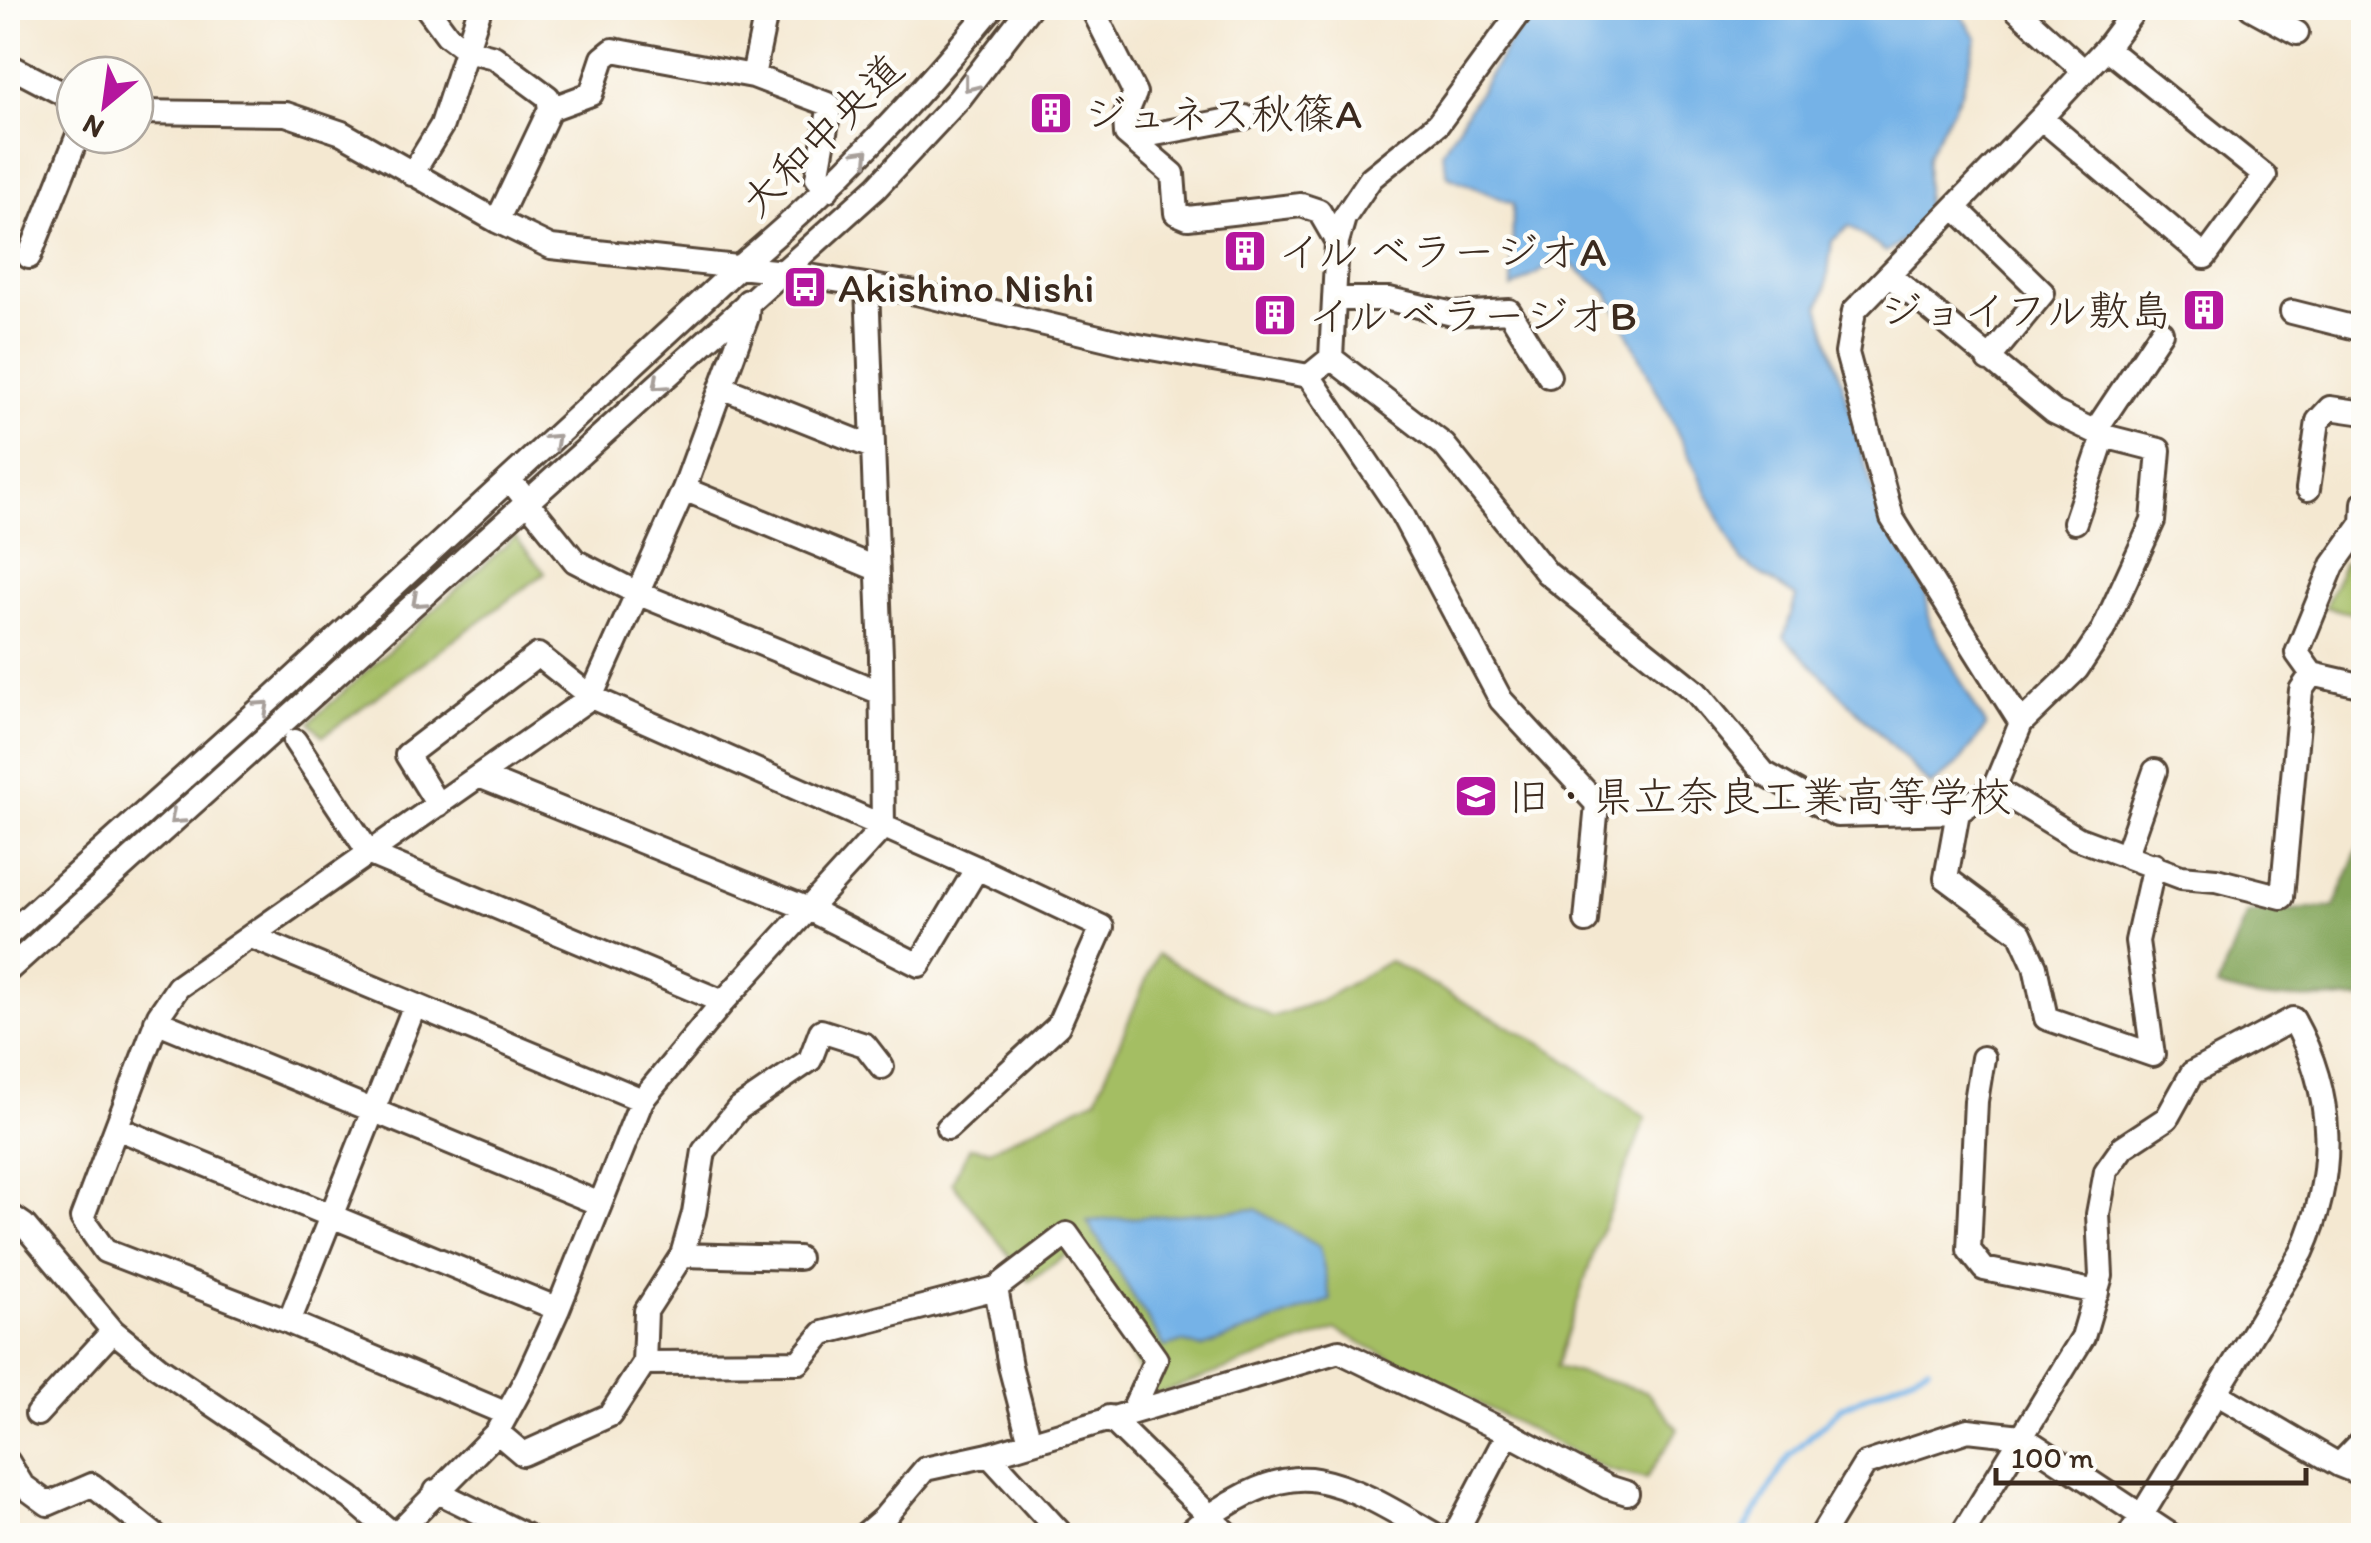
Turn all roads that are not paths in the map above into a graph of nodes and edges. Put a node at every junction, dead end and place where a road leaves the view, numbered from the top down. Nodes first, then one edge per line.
1 (427, 8) edge
2 (480, 8) edge
3 (766, 8) edge
4 (992, 8) edge
5 (1029, 8) edge
6 (1092, 8) edge
7 (1523, 8) edge
8 (2251, 8) edge
9 (2130, 9) edge
10 (2017, 10) dead end
11 (2297, 34) dead end
12 (2106, 48) junction
13 (467, 50) junction
14 (8, 65) edge
15 (2084, 72) junction
16 (753, 76) junction
17 (55, 90) edge
18 (550, 110) junction
19 (155, 112) edge
20 (1245, 117) dead end
21 (2041, 118) junction
22 (1142, 146) junction
23 (70, 155) edge
24 (412, 174) junction
25 (828, 190) junction
26 (1955, 207) junction
27 (498, 221) junction
28 (1338, 242) junction
29 (29, 257) dead end
30 (739, 267) junction
31 (784, 272) junction
32 (1888, 275) junction
33 (867, 287) junction
34 (1336, 299) junction
35 (748, 301) junction
36 (2292, 312) dead end
37 (2364, 330) edge
38 (2161, 332) dead end
39 (703, 344) junction
40 (732, 358) junction
41 (1332, 358) junction
42 (1988, 360) junction
43 (1309, 376) junction
44 (1549, 376) dead end
45 (721, 388) junction
46 (2364, 412) edge
47 (2099, 434) junction
48 (872, 448) junction
49 (510, 480) junction
50 (684, 488) junction
51 (2308, 489) dead end
52 (528, 502) junction
53 (2364, 504) edge
54 (2075, 522) dead end
55 (2363, 524) edge
56 (877, 568) junction
57 (637, 593) junction
58 (2312, 674) junction
59 (2364, 686) edge
60 (879, 692) junction
61 (591, 697) junction
62 (2021, 723) junction
63 (296, 741) dead end
64 (2155, 771) dead end
65 (478, 776) junction
66 (1994, 788) junction
67 (438, 805) junction
68 (1958, 812) junction
69 (883, 826) junction
70 (370, 854) junction
71 (2126, 854) junction
72 (2154, 865) junction
73 (977, 868) junction
74 (806, 908) junction
75 (1586, 921) dead end
76 (8, 935) edge
77 (252, 937) junction
78 (8, 970) edge
79 (723, 1002) junction
80 (415, 1004) junction
81 (156, 1021) junction
82 (1983, 1058) dead end
83 (882, 1067) dead end
84 (642, 1100) junction
85 (373, 1109) junction
86 (117, 1128) junction
87 (948, 1128) dead end
88 (600, 1204) junction
89 (8, 1214) edge
90 (333, 1216) junction
91 (682, 1256) junction
92 (798, 1258) dead end
93 (996, 1288) junction
94 (2097, 1292) junction
95 (558, 1310) junction
96 (288, 1322) junction
97 (113, 1330) junction
98 (644, 1364) junction
99 (2216, 1394) junction
100 (1133, 1410) junction
101 (37, 1414) dead end
102 (1110, 1417) junction
103 (502, 1423) junction
104 (1508, 1433) junction
105 (2022, 1436) junction
106 (2364, 1439) edge
107 (1030, 1442) junction
108 (989, 1455) junction
109 (8, 1462) edge
110 (2339, 1464) junction
111 (2364, 1475) edge
112 (436, 1490) junction
113 (1627, 1492) dead end
114 (1210, 1514) junction
115 (884, 1518) junction
116 (2136, 1526) edge
117 (394, 1535) edge
118 (156, 1536) edge
119 (527, 1536) edge
120 (863, 1536) edge
121 (900, 1536) edge
122 (1063, 1536) edge
123 (1185, 1536) edge
124 (1230, 1536) edge
125 (1437, 1536) edge
126 (1454, 1536) edge
127 (1821, 1536) edge
128 (1961, 1536) edge
129 (2172, 1536) edge

1 - 13 street
2 - 13 street
3 - 16 street
25 -> 4 street, 大和中央道
5 -> 31 street, 大和中央道
6 - 22 street
7 - 28 street
8 - 11 street
9 - 12 street
10 - 15 street
12 - 15 street
12 - 21 street
13 - 18 street
13 - 24 street
14 - 17 street
15 - 21 street
16 - 18 street
16 - 25 street
18 - 27 street
19 - 24 street
20 - 22 street
21 - 26 street
22 - 28 street
23 - 29 street
24 - 27 street
25 - 30 street, 大和中央道
26 - 32 street
26 - 42 street
27 - 30 street
28 - 34 street
30 - 31 street
49 -> 30 street, 大和中央道
31 - 33 street
31 - 35 street, 大和中央道
32 - 42 street
32 - 62 street
33 - 43 street
33 - 48 street
34 - 41 street
34 - 44 street
35 - 39 street, 大和中央道
35 - 40 street
36 - 37 street
38 - 47 street
39 - 40 street
39 -> 52 street, 大和中央道
40 - 45 street
41 - 43 street
41 - 68 street
42 - 47 street
43 - 75 street
45 - 48 street
45 - 50 street
46 - 51 street
47 - 54 street
47 - 62 street
48 - 56 street
49 - 52 street
76 -> 49 street, 大和中央道
50 - 56 street
50 - 57 street
52 - 57 street
52 -> 78 street, 大和中央道
53 - 55 street
55 - 58 street
56 - 60 street
57 - 60 street
57 - 61 street
58 - 59 street
58 - 72 street
60 - 69 street
61 - 65 street
61 - 67 street
61 - 69 street
62 - 66 street
63 - 70 street
64 - 71 street
65 - 67 street
65 - 74 street
66 - 68 street
66 - 71 street
67 - 70 street
68 - 72 street
69 - 73 street
69 - 74 street
70 - 77 street
70 - 79 street
71 - 72 street
73 - 74 street
73 - 87 street
74 - 79 street
77 - 80 street
77 - 81 street
79 - 84 street
80 - 84 street
80 - 85 street
81 - 85 street
81 - 86 street
82 - 94 street
83 - 91 street
84 - 88 street
85 - 88 street
85 - 90 street
86 - 90 street
86 - 96 street
88 - 95 street
89 - 97 street
90 - 95 street
90 - 96 street
91 - 92 street
91 - 98 street
93 - 98 street
93 - 100 street
93 - 107 street
94 - 99 street
94 - 105 street
95 - 103 street
96 - 103 street
97 - 101 street
97 - 117 street
98 - 103 street
99 - 110 street
99 - 116 street
100 - 102 street
100 - 104 street
102 - 107 street
102 - 114 street
103 - 112 street
104 - 113 street
104 - 126 street
105 - 116 street
105 - 127 street
105 - 128 street
106 - 110 street
107 - 108 street
108 - 115 street
108 - 122 street
109 - 118 street
110 - 111 street
112 - 117 street
112 - 119 street
114 - 123 street
114 - 124 street
114 - 125 street
115 - 120 street
115 - 121 street
116 - 129 street

